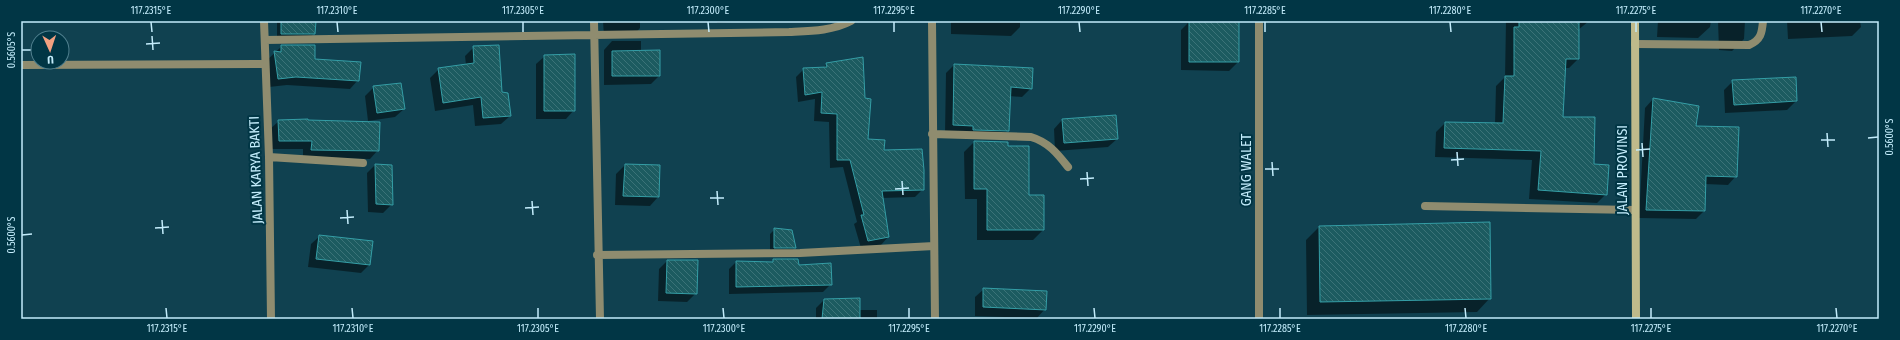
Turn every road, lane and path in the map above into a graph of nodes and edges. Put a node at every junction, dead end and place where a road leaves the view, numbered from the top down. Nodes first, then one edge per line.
1 (264, 21) edge
2 (594, 21) edge
3 (852, 21) edge
4 (932, 21) edge
5 (1259, 21) edge
6 (1635, 21) edge
7 (1763, 21) edge
8 (594, 35) junction
9 (264, 40) junction
10 (1635, 44) junction
11 (265, 64) junction
12 (21, 65) edge
13 (932, 134) junction
14 (269, 157) junction
15 (363, 163) dead end
16 (1068, 167) dead end
17 (1425, 206) dead end
18 (1635, 210) junction
19 (934, 246) junction
20 (597, 255) junction
21 (272, 319) edge
22 (600, 319) edge
23 (935, 319) edge
24 (1259, 319) edge
25 (1636, 319) edge

1 - 9 street, JALAN KARYA BAKTI
2 - 8 street
3 - 8 street
4 - 13 street
5 - 24 street, GANG WALET
6 - 10 main road, JALAN PROVINSI
7 - 10 street
8 - 9 street
8 - 20 street
9 - 11 street, JALAN KARYA BAKTI
10 - 18 main road, JALAN PROVINSI
11 - 12 street
11 - 14 street, JALAN KARYA BAKTI
13 - 16 street
13 - 19 street
14 - 15 street
14 - 21 street, JALAN KARYA BAKTI
17 - 18 street
18 - 25 main road, JALAN PROVINSI
19 - 20 street
19 - 23 street
20 - 22 street

